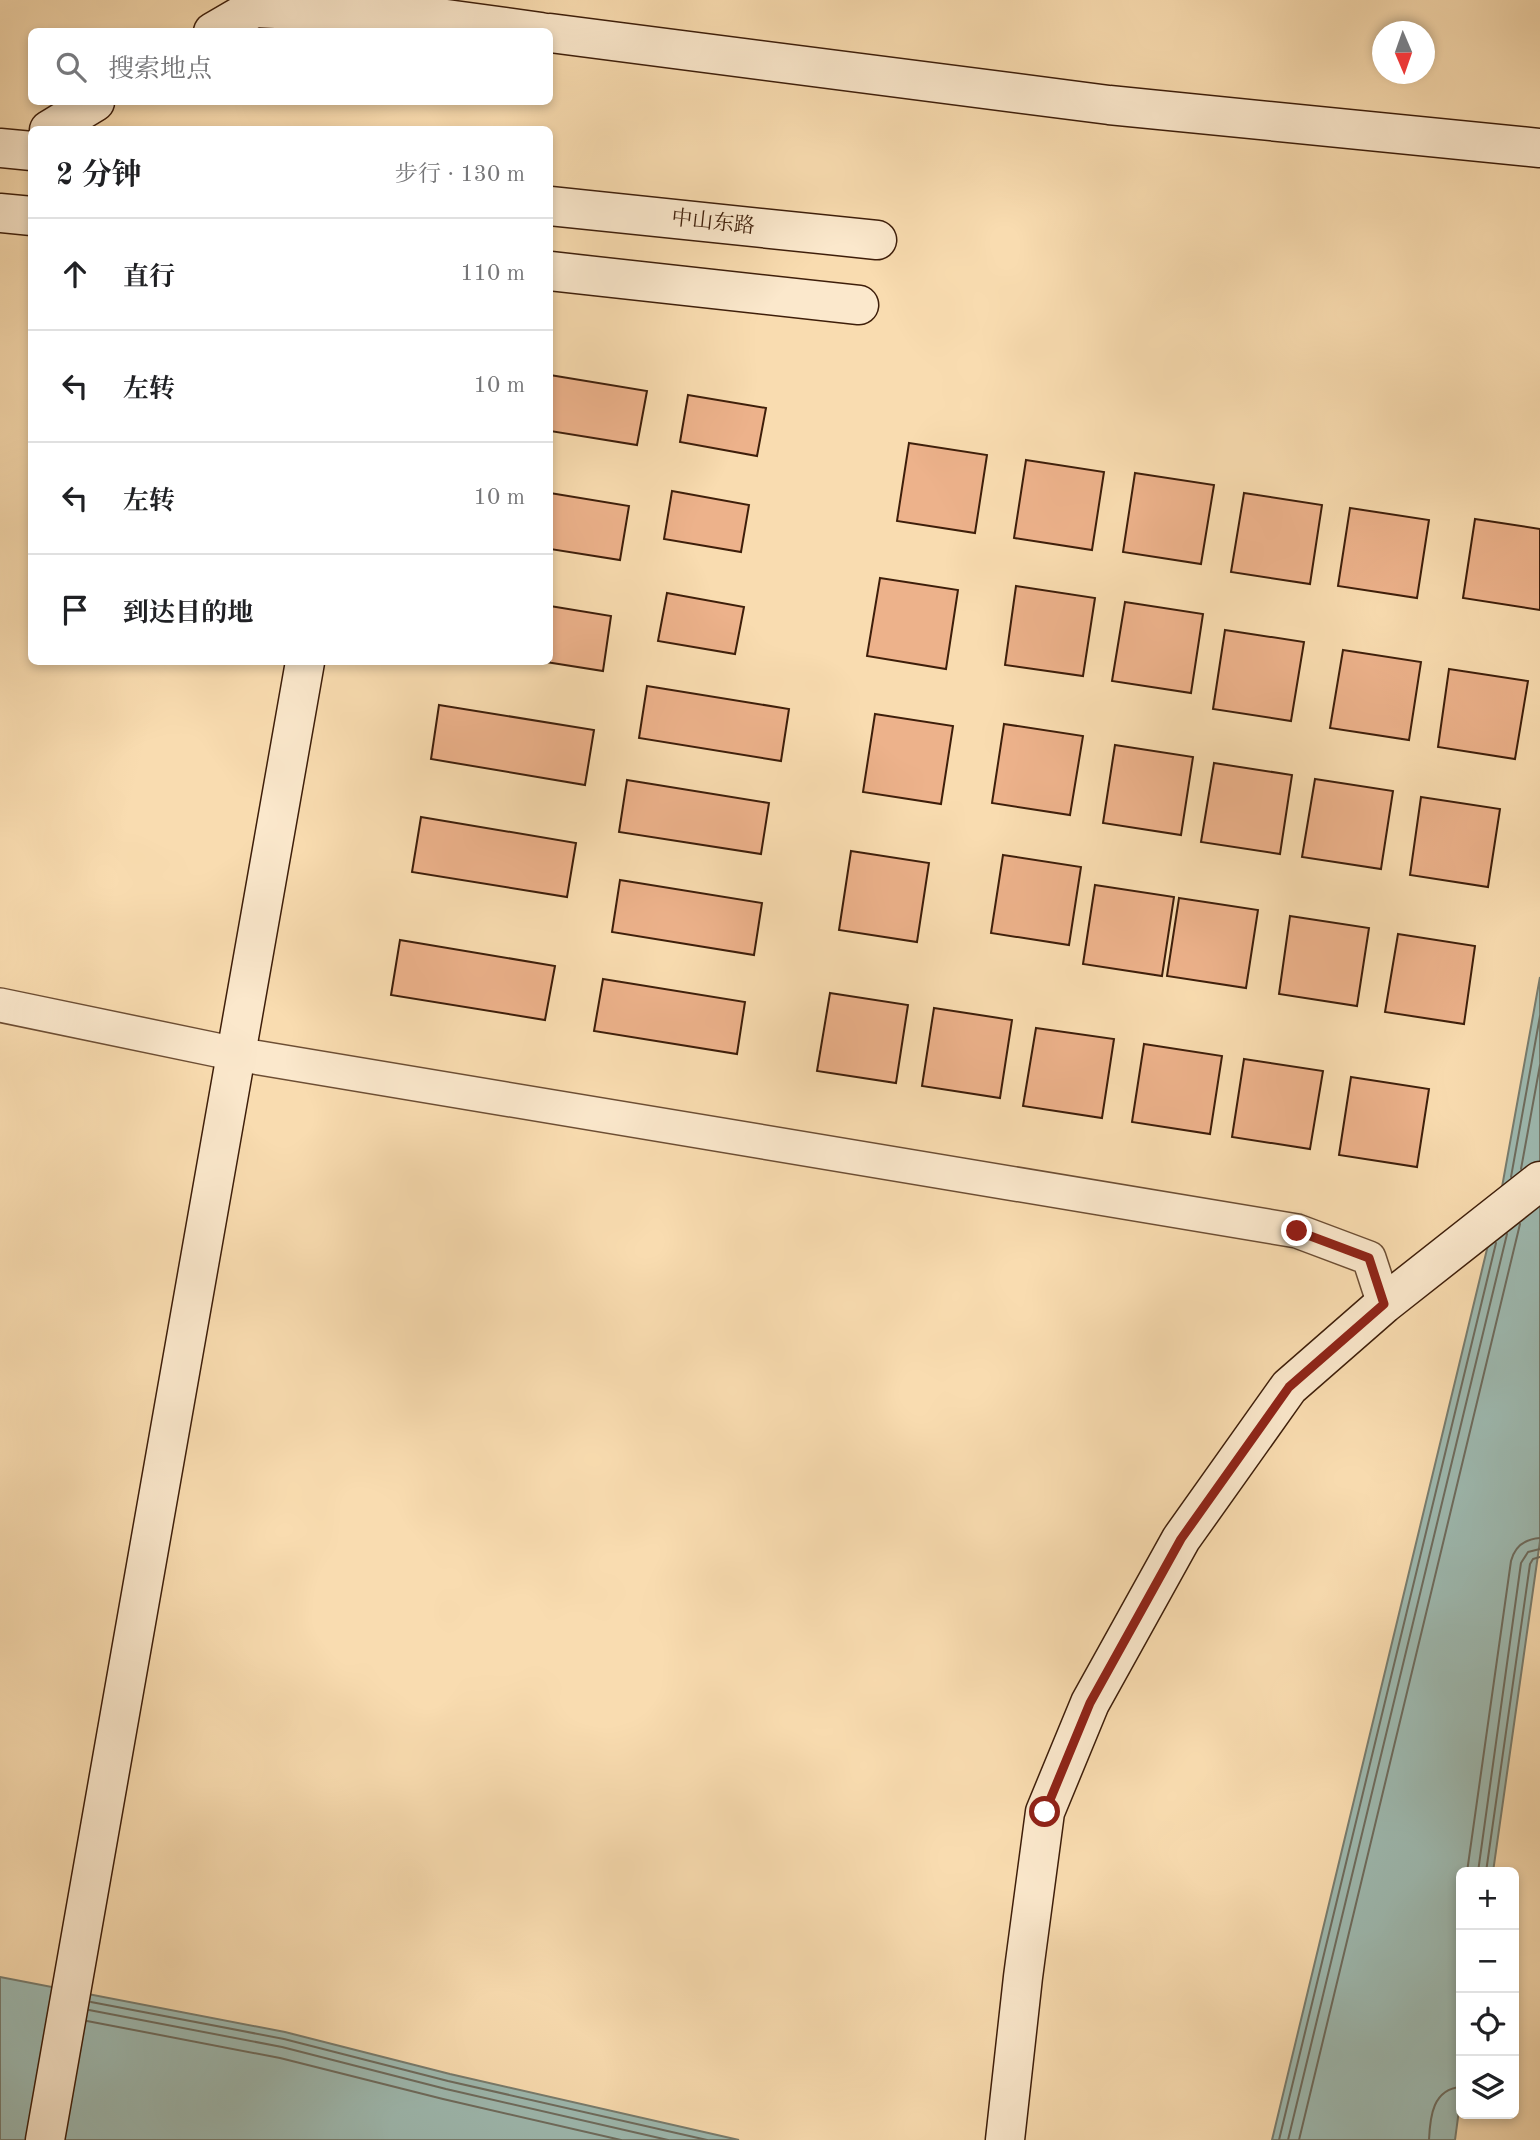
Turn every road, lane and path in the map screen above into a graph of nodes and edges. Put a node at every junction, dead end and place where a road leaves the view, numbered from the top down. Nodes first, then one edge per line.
1 (220, 28) edge
2 (512, 28) edge
3 (553, 33) edge
4 (90, 105) edge
5 (56, 126) edge
6 (1540, 148) edge
7 (553, 206) edge
8 (0, 213) edge
9 (28, 216) edge
10 (877, 240) dead end
11 (553, 271) edge
12 (859, 305) dead end
13 (304, 665) edge
14 (0, 1005) edge
15 (236, 1054) junction
16 (1540, 1181) edge
17 (1384, 1304) junction
18 (1005, 2136) edge
19 (45, 2140) edge

1 - 2 street
3 - 6 street
4 - 5 street
7 - 10 street, 中山东路
8 - 9 street
11 - 12 street
13 - 15 street
14 - 15 street
15 - 17 street
15 - 19 street
16 - 17 street
17 - 18 street

